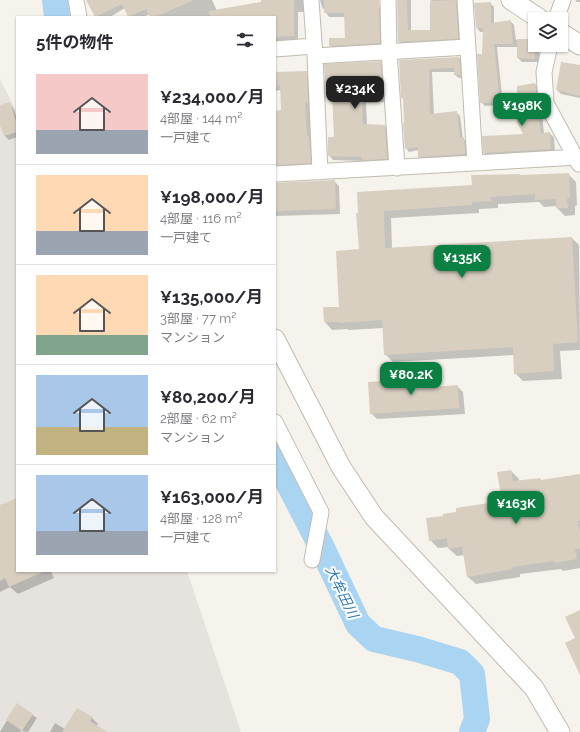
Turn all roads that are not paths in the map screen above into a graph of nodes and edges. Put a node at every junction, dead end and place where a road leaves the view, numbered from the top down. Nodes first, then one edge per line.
1 (76, 0) edge
2 (311, 0) edge
3 (388, 0) edge
4 (465, 0) edge
5 (511, 0) edge
6 (563, 0) edge
7 (529, 12) edge
8 (559, 12) edge
9 (79, 16) edge
10 (568, 37) edge
11 (580, 45) edge
12 (468, 47) junction
13 (276, 49) edge
14 (315, 51) junction
15 (389, 51) junction
16 (548, 52) edge
17 (578, 160) edge
18 (475, 163) junction
19 (397, 168) junction
20 (320, 172) junction
21 (276, 174) edge
22 (276, 341) edge
23 (276, 424) edge
24 (312, 560) dead end
25 (560, 732) edge

1 - 9 street
2 - 14 street
3 - 15 street
4 - 12 street
5 - 7 street
6 - 8 street
10 - 11 street
12 - 15 street
12 - 18 street
13 - 14 street
14 - 15 street
14 - 20 street
15 - 19 street
16 - 17 street
17 - 18 street
18 - 19 street
19 - 20 street
20 - 21 street
22 - 25 street
23 - 24 street

